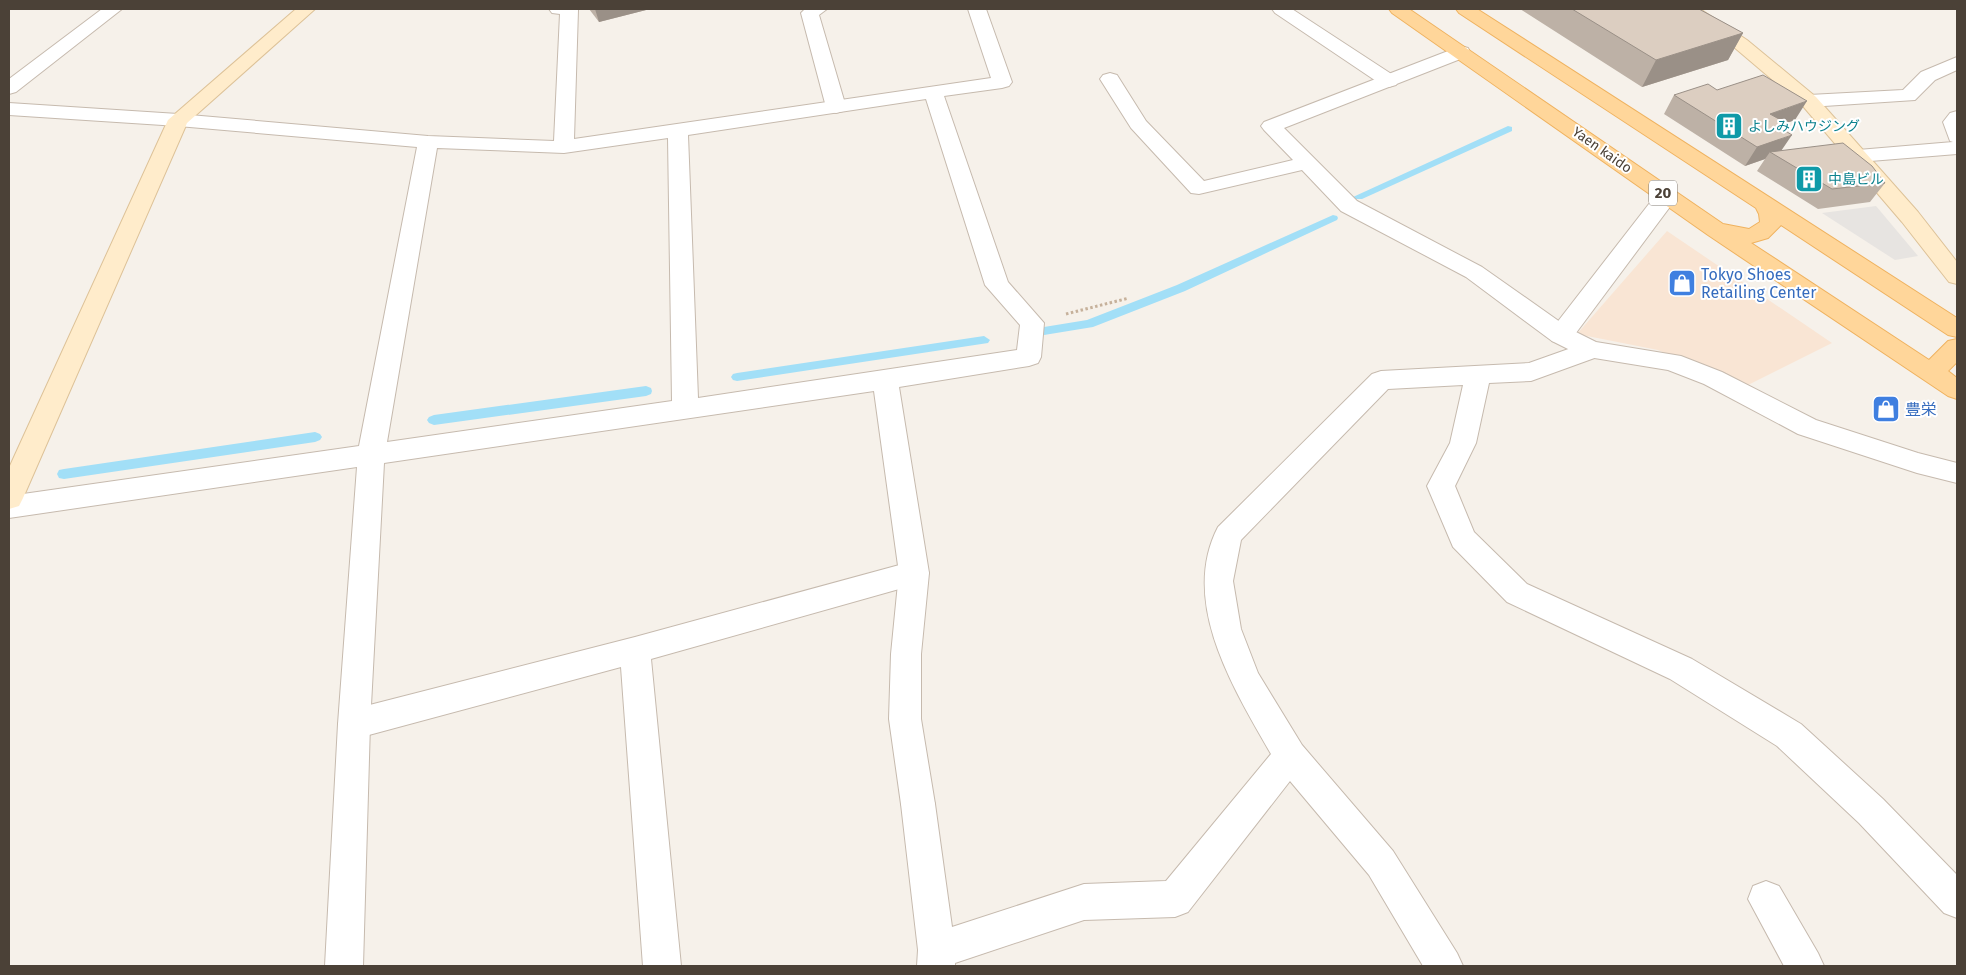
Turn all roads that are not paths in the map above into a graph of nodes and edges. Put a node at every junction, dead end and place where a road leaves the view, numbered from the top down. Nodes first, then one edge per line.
1 (113, 9) edge
2 (306, 9) edge
3 (558, 9) edge
4 (818, 9) edge
5 (977, 9) edge
6 (1282, 9) edge
7 (1398, 9) edge
8 (1465, 9) edge
9 (1688, 9) edge
10 (1461, 52) junction
11 (1957, 63) edge
12 (1110, 79) dead end
13 (1389, 81) junction
14 (9, 88) edge
15 (932, 92) junction
16 (1809, 101) junction
17 (836, 106) junction
18 (9, 109) edge
19 (1957, 117) edge
20 (178, 120) junction
21 (678, 130) junction
22 (1957, 137) edge
23 (428, 142) junction
24 (564, 148) junction
25 (1957, 148) edge
26 (1858, 156) junction
27 (1307, 163) junction
28 (1667, 196) junction
29 (1764, 204) junction
30 (1716, 230) junction
31 (1957, 277) edge
32 (1957, 329) edge
33 (1561, 335) junction
34 (1957, 347) edge
35 (1591, 350) junction
36 (1931, 373) junction
37 (1478, 374) junction
38 (885, 380) junction
39 (1957, 390) edge
40 (685, 409) junction
41 (371, 455) junction
42 (1957, 474) edge
43 (9, 498) edge
44 (9, 507) edge
45 (914, 573) junction
46 (635, 650) junction
47 (354, 724) junction
48 (1290, 756) junction
49 (1766, 899) dead end
50 (1957, 900) edge
51 (936, 958) edge
52 (344, 966) edge
53 (662, 966) edge
54 (1444, 966) edge
55 (1805, 966) edge

1 - 14 street
2 - 20 street
3 - 24 street
4 - 17 street
5 - 15 street
6 - 13 street
7 - 10 main road, Yaen kaido / 20
8 - 29 main road
9 - 16 street
10 - 13 street
10 - 28 main road, Yaen kaido / 20
11 - 16 street
12 - 27 street
13 - 27 street
15 - 17 street
15 - 38 street
16 - 26 street
17 - 21 street
18 - 20 street
19 - 22 street
20 - 23 street
20 - 43 street
21 - 24 street
21 - 40 street
23 - 24 street
23 - 41 street
25 - 26 street
26 - 31 street
27 - 33 street
28 - 30 main road, Yaen kaido / 20
28 - 33 street
29 - 30 main road
29 - 32 main road
30 - 36 main road, Yaen kaido / 20
33 - 35 street
34 - 36 main road
35 - 37 street
35 - 42 street
36 - 39 main road, Yaen kaido / 20
37 - 48 street
37 - 50 street
38 - 40 street
38 - 45 street
40 - 41 street
41 - 44 street
41 - 47 street
45 - 46 street
45 - 51 street
46 - 47 street
46 - 53 street
47 - 52 street
48 - 51 street
48 - 54 street
49 - 55 street

